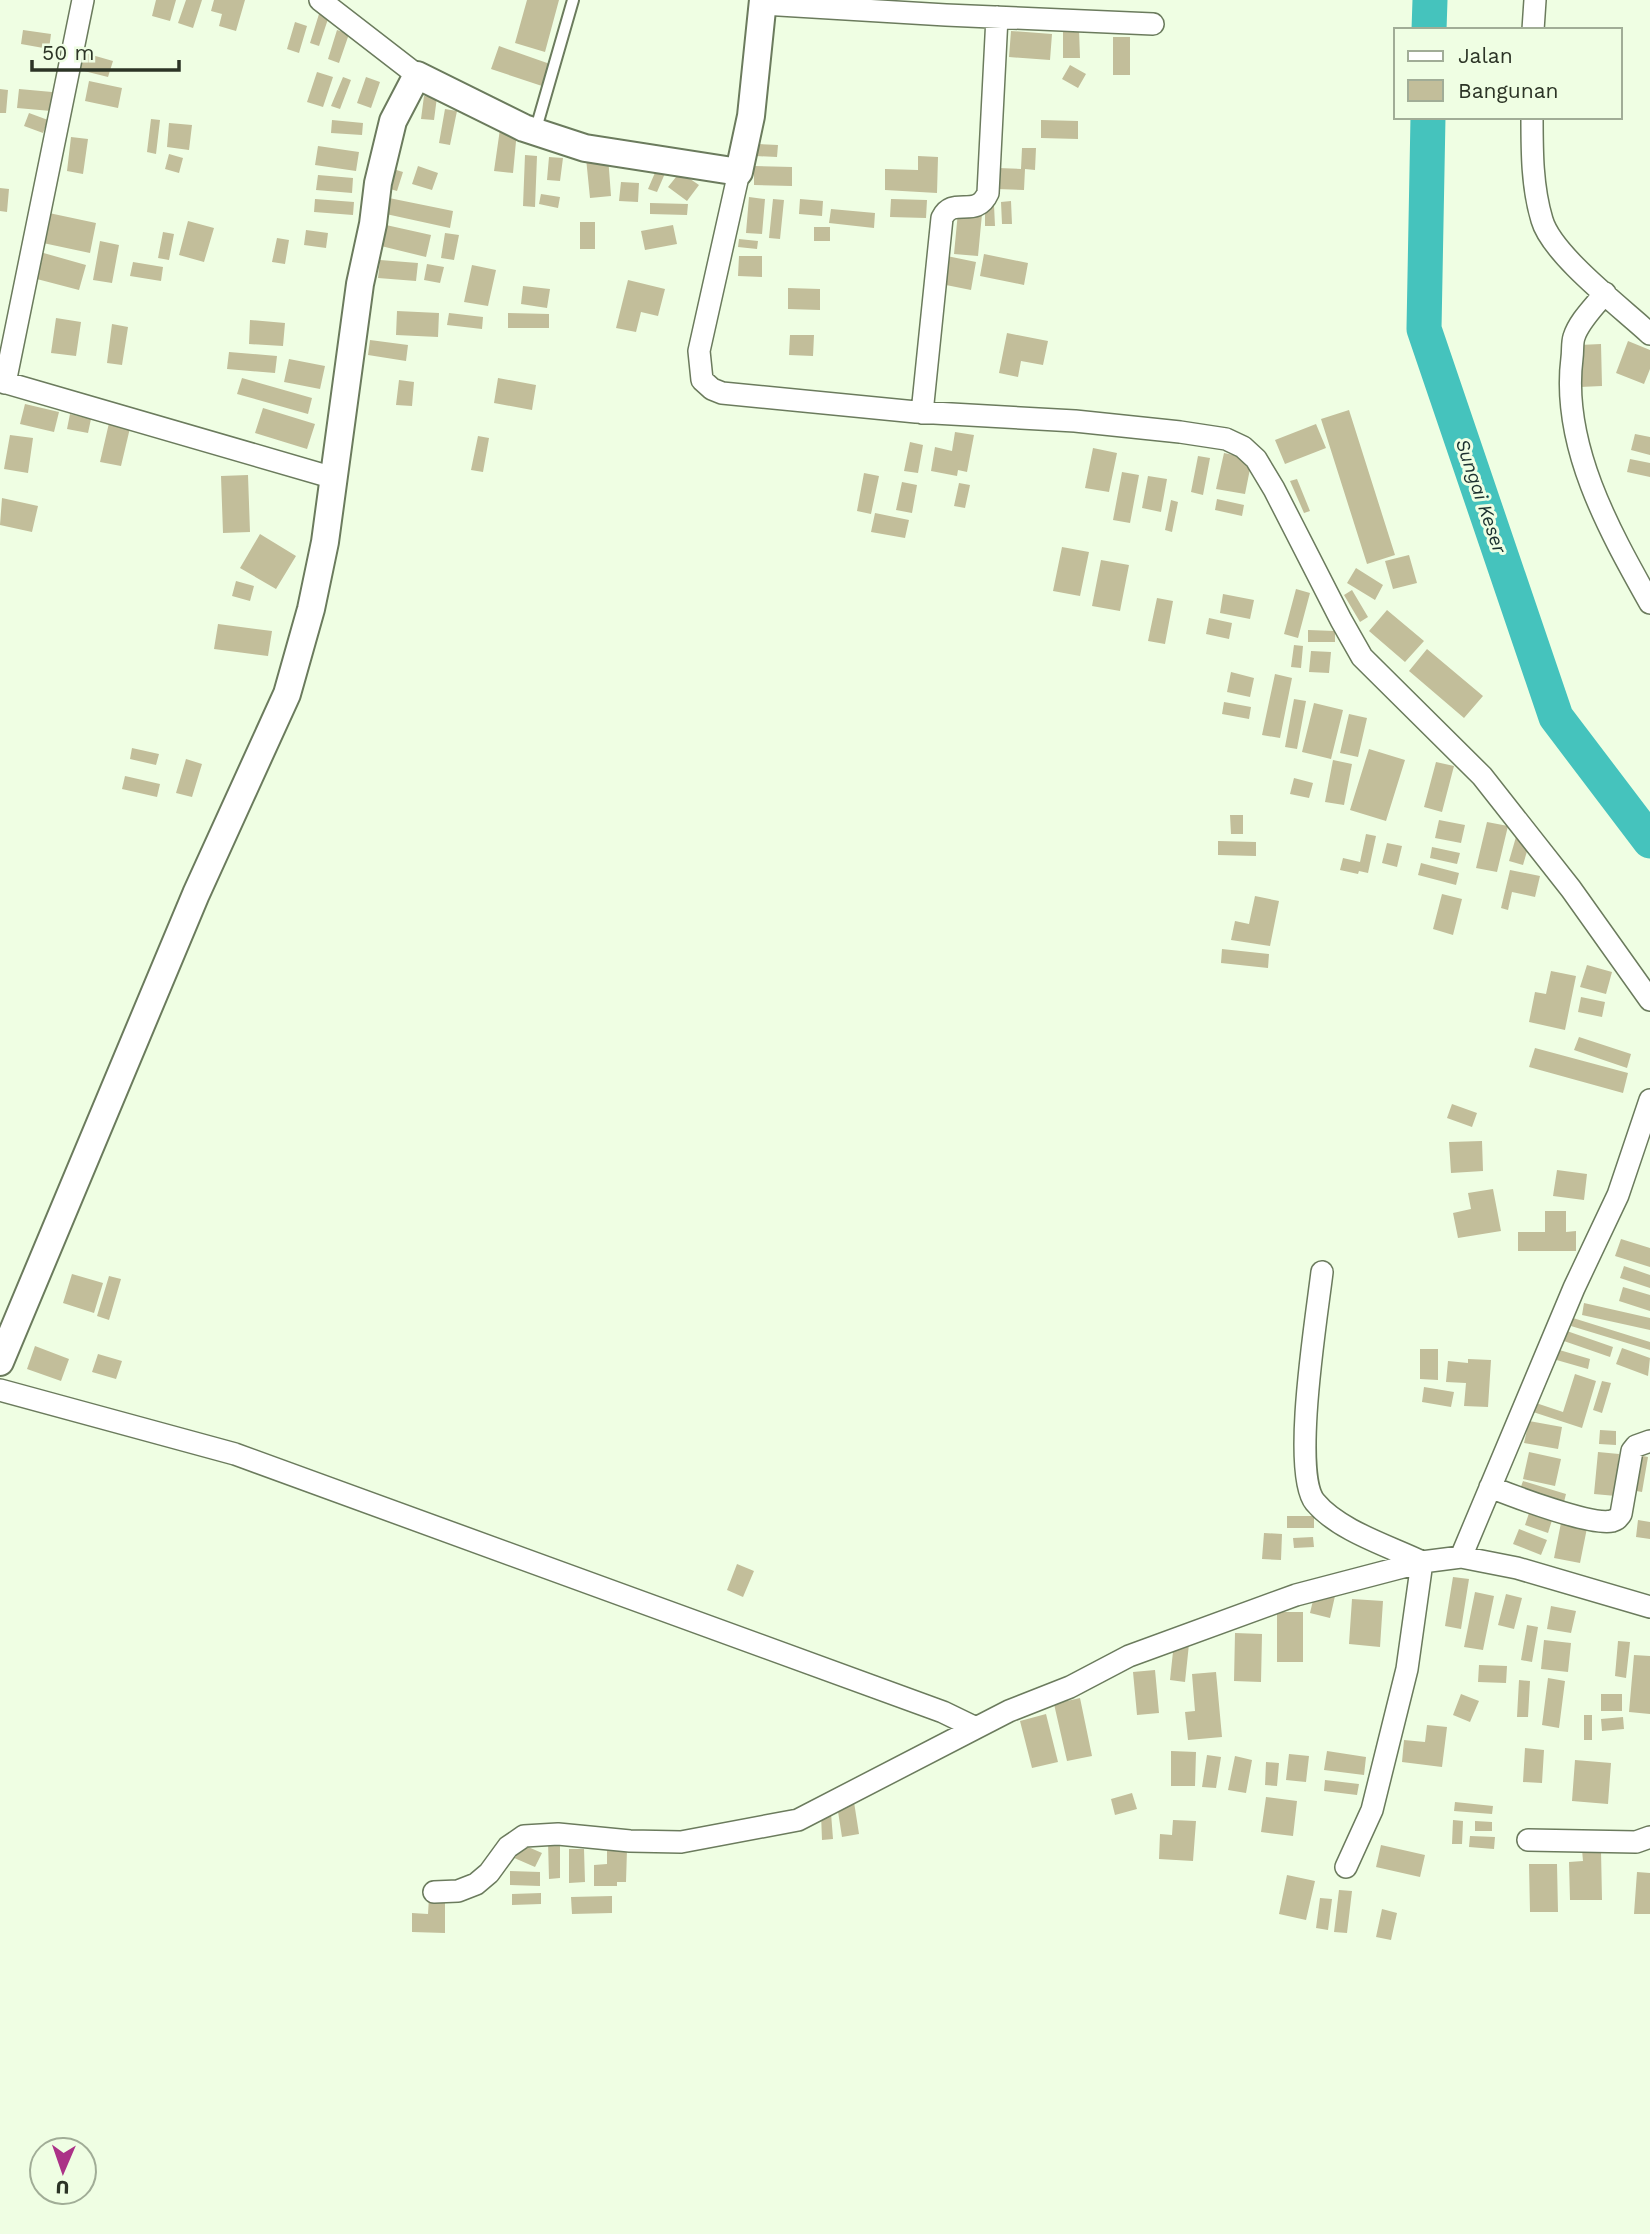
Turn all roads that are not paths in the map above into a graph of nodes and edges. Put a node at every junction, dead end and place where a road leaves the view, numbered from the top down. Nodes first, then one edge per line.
1 (83, 0) edge
2 (320, 0) edge
3 (573, 0) edge
4 (1535, 0) edge
5 (762, 2) edge
6 (997, 18) junction
7 (1153, 24) dead end
8 (1533, 28) edge
9 (417, 75) junction
10 (1532, 119) edge
11 (535, 132) junction
12 (740, 172) junction
13 (1605, 293) junction
14 (1650, 334) edge
15 (3, 382) edge
16 (922, 412) junction
17 (334, 478) junction
18 (1645, 585) edge
19 (1650, 603) edge
20 (1650, 1000) edge
21 (1650, 1100) edge
22 (1322, 1272) dead end
23 (0, 1362) edge
24 (0, 1390) edge
25 (1650, 1441) edge
26 (1490, 1487) junction
27 (1461, 1557) junction
28 (1422, 1562) junction
29 (1650, 1606) edge
30 (976, 1728) junction
31 (1650, 1837) edge
32 (1528, 1839) dead end
33 (1346, 1867) dead end
34 (434, 1892) dead end

1 - 15 street
2 - 9 street
3 - 11 lane
4 - 8 street
5 - 6 street
5 - 12 street
6 - 7 street
6 - 16 street
9 - 11 street
9 - 17 street
10 - 13 street
11 - 12 street
12 - 16 street
13 - 14 street
13 - 18 street
15 - 17 street
16 - 20 street
17 - 23 street
18 - 19 street
21 - 26 street
22 - 28 street
24 - 30 street
25 - 26 street
26 - 27 street
27 - 28 street
27 - 29 street
28 - 30 street
28 - 33 street
30 - 34 street
31 - 32 street

